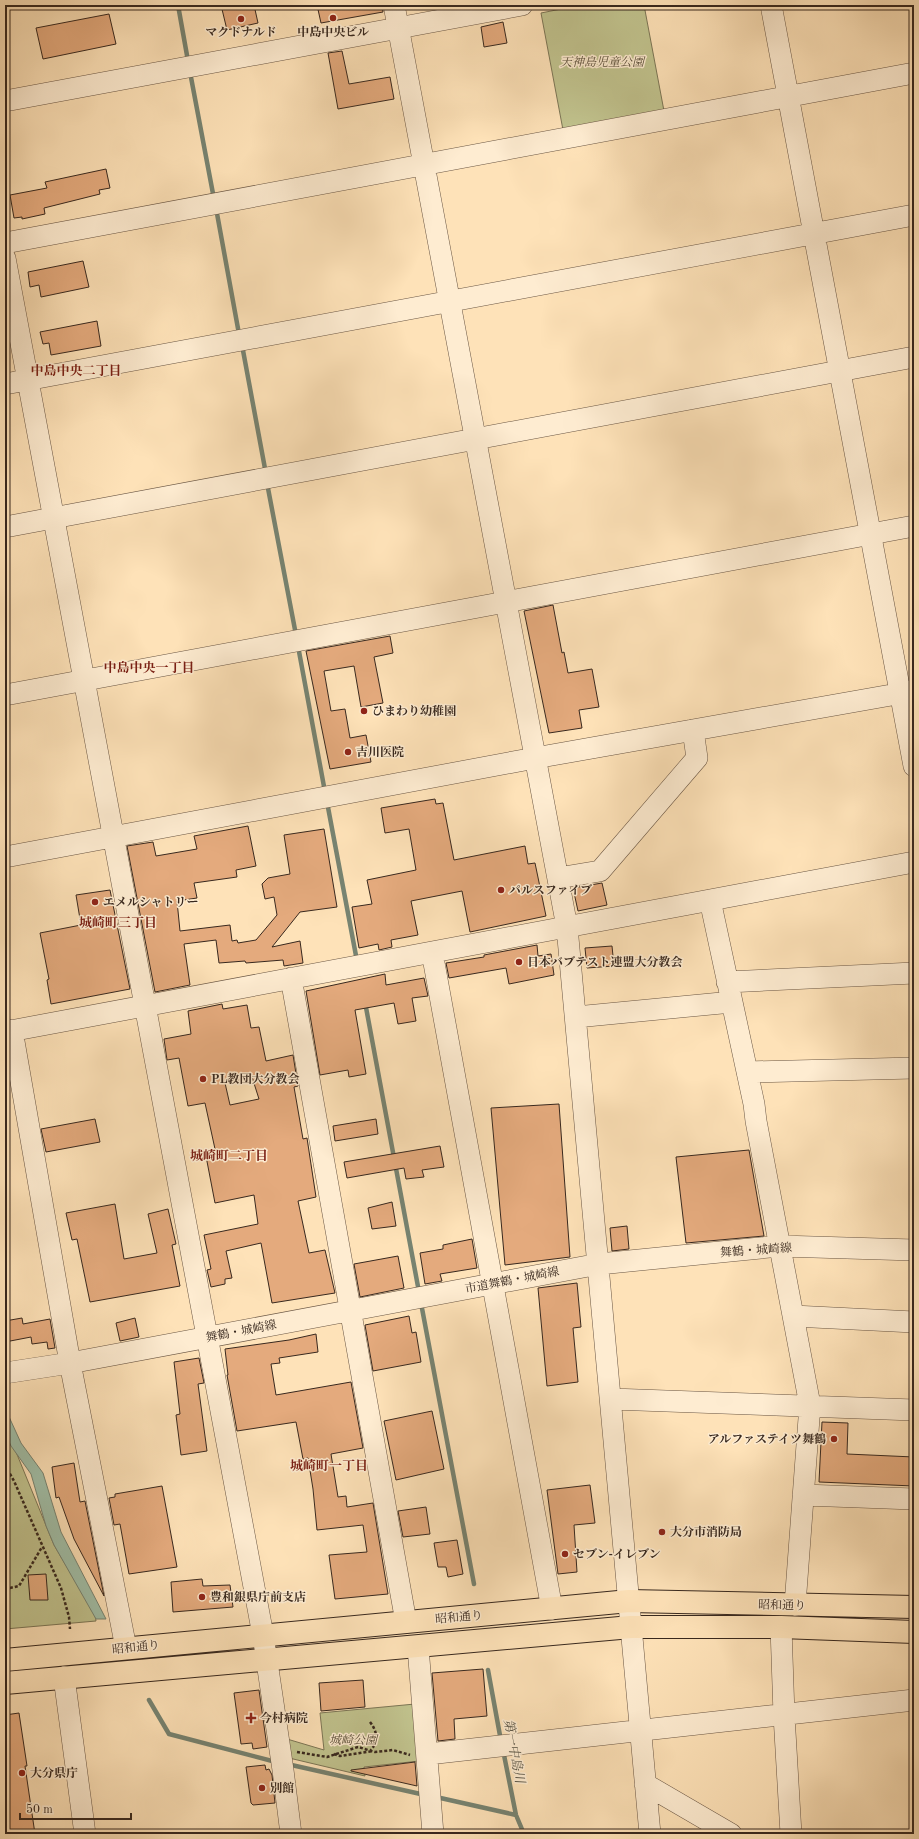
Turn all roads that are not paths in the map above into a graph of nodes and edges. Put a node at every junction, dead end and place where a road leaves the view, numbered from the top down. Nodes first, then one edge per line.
1 (394, 5) edge
2 (522, 5) edge
3 (771, 5) edge
4 (398, 28) junction
5 (914, 73) edge
6 (788, 97) junction
7 (5, 101) edge
8 (424, 165) junction
9 (914, 215) edge
10 (814, 233) junction
11 (5, 243) edge
12 (5, 258) edge
13 (449, 301) junction
14 (914, 357) edge
15 (840, 371) junction
16 (28, 380) junction
17 (5, 384) edge
18 (475, 439) junction
19 (54, 518) junction
20 (914, 526) edge
21 (5, 528) edge
22 (871, 534) junction
23 (506, 602) junction
24 (84, 680) junction
25 (907, 692) edge
26 (5, 695) edge
27 (693, 730) junction
28 (535, 758) junction
29 (914, 766) edge
30 (114, 836) junction
31 (5, 857) edge
32 (914, 862) edge
33 (558, 878) junction
34 (710, 900) junction
35 (567, 927) junction
36 (432, 952) junction
37 (914, 973) edge
38 (291, 978) junction
39 (727, 982) junction
40 (732, 1002) junction
41 (145, 1006) junction
42 (576, 1017) junction
43 (8, 1031) edge
44 (914, 1068) edge
45 (747, 1072) junction
46 (780, 1246) junction
47 (914, 1250) edge
48 (599, 1264) junction
49 (491, 1284) junction
50 (419, 1298) joint
51 (352, 1310) junction
52 (793, 1316) junction
53 (914, 1322) edge
54 (207, 1337) junction
55 (70, 1363) junction
56 (5, 1373) edge
57 (611, 1400) junction
58 (810, 1405) junction
59 (914, 1410) edge
60 (803, 1495) junction
61 (914, 1499) edge
62 (629, 1601) junction
63 (795, 1605) junction
64 (914, 1607) edge
65 (552, 1608) junction
66 (406, 1622) junction
67 (631, 1627) junction
68 (781, 1628) junction
69 (914, 1632) edge
70 (263, 1635) junction
71 (418, 1647) junction
72 (126, 1648) junction
73 (5, 1660) edge
74 (266, 1660) junction
75 (64, 1677) junction
76 (5, 1683) edge
77 (914, 1700) edge
78 (784, 1715) junction
79 (640, 1730) junction
80 (427, 1750) junction
81 (645, 1784) junction
82 (85, 1834) edge
83 (291, 1834) edge
84 (434, 1834) edge
85 (650, 1834) edge
86 (731, 1834) edge
87 (791, 1834) edge

1 - 4 street
2 - 4 street
3 - 6 street
4 - 7 street
4 - 8 street
5 - 6 street
6 - 8 street
6 - 10 street
8 - 11 street
8 - 13 street
9 - 10 street
10 - 13 street
10 - 15 street
12 - 16 street
13 - 16 street
13 - 18 street
14 - 15 street
15 - 18 street
15 - 22 street
16 - 17 street
16 - 19 street
18 - 19 street
18 - 23 street
19 - 21 street
19 - 24 street
20 - 22 street
22 - 23 street
22 - 25 street
23 - 24 street
23 - 28 street
24 - 26 street
24 - 30 street
25 - 27 street
25 - 29 street
27 - 28 street
27 - 33 street
28 - 30 street
28 - 33 street
30 - 31 street
30 - 41 street
32 - 34 street
33 - 35 street
34 - 35 street
34 - 39 street
35 - 36 street
35 - 42 street
36 - 38 street
36 - 49 street
37 - 39 street
38 - 41 street
38 - 51 street
39 - 40 street
40 - 42 street
40 - 45 street
41 - 43 street
41 - 54 street
42 - 48 street
43 - 55 street
44 - 45 street
45 - 46 street
46 - 47 street, 舞鶴・城崎線
46 - 48 street, 舞鶴・城崎線
46 - 52 street
48 - 49 street, 市道舞鶴・城崎線
48 - 57 street
49 - 50 street, 市道舞鶴・城崎線
49 - 65 street
50 - 51 street, 舞鶴・城崎線
51 - 54 street, 舞鶴・城崎線
51 - 66 street
52 - 53 street
52 - 58 street
54 - 55 street, 舞鶴・城崎線
54 - 70 street
55 - 56 street, 舞鶴・城崎線
55 - 72 street
57 - 58 street
57 - 62 street
58 - 59 street
58 - 60 street
60 - 61 street
60 - 63 street
62 - 63 highway, 昭和通り
62 - 65 highway, 昭和通り
62 - 67 street
63 - 64 highway, 昭和通り
65 - 66 highway, 昭和通り
66 - 70 highway, 昭和通り
67 - 68 highway, 昭和通り
67 - 71 highway, 昭和通り
67 - 79 street
68 - 69 highway, 昭和通り
68 - 78 street
70 - 72 highway, 昭和通り
70 - 74 street
71 - 74 highway, 昭和通り
71 - 80 street
72 - 73 highway, 昭和通り
74 - 75 highway, 昭和通り
74 - 83 street
75 - 76 highway, 昭和通り
75 - 82 street
77 - 78 street
78 - 79 street
78 - 87 street
79 - 80 street
79 - 81 street
80 - 84 street
81 - 85 street
81 - 86 street

